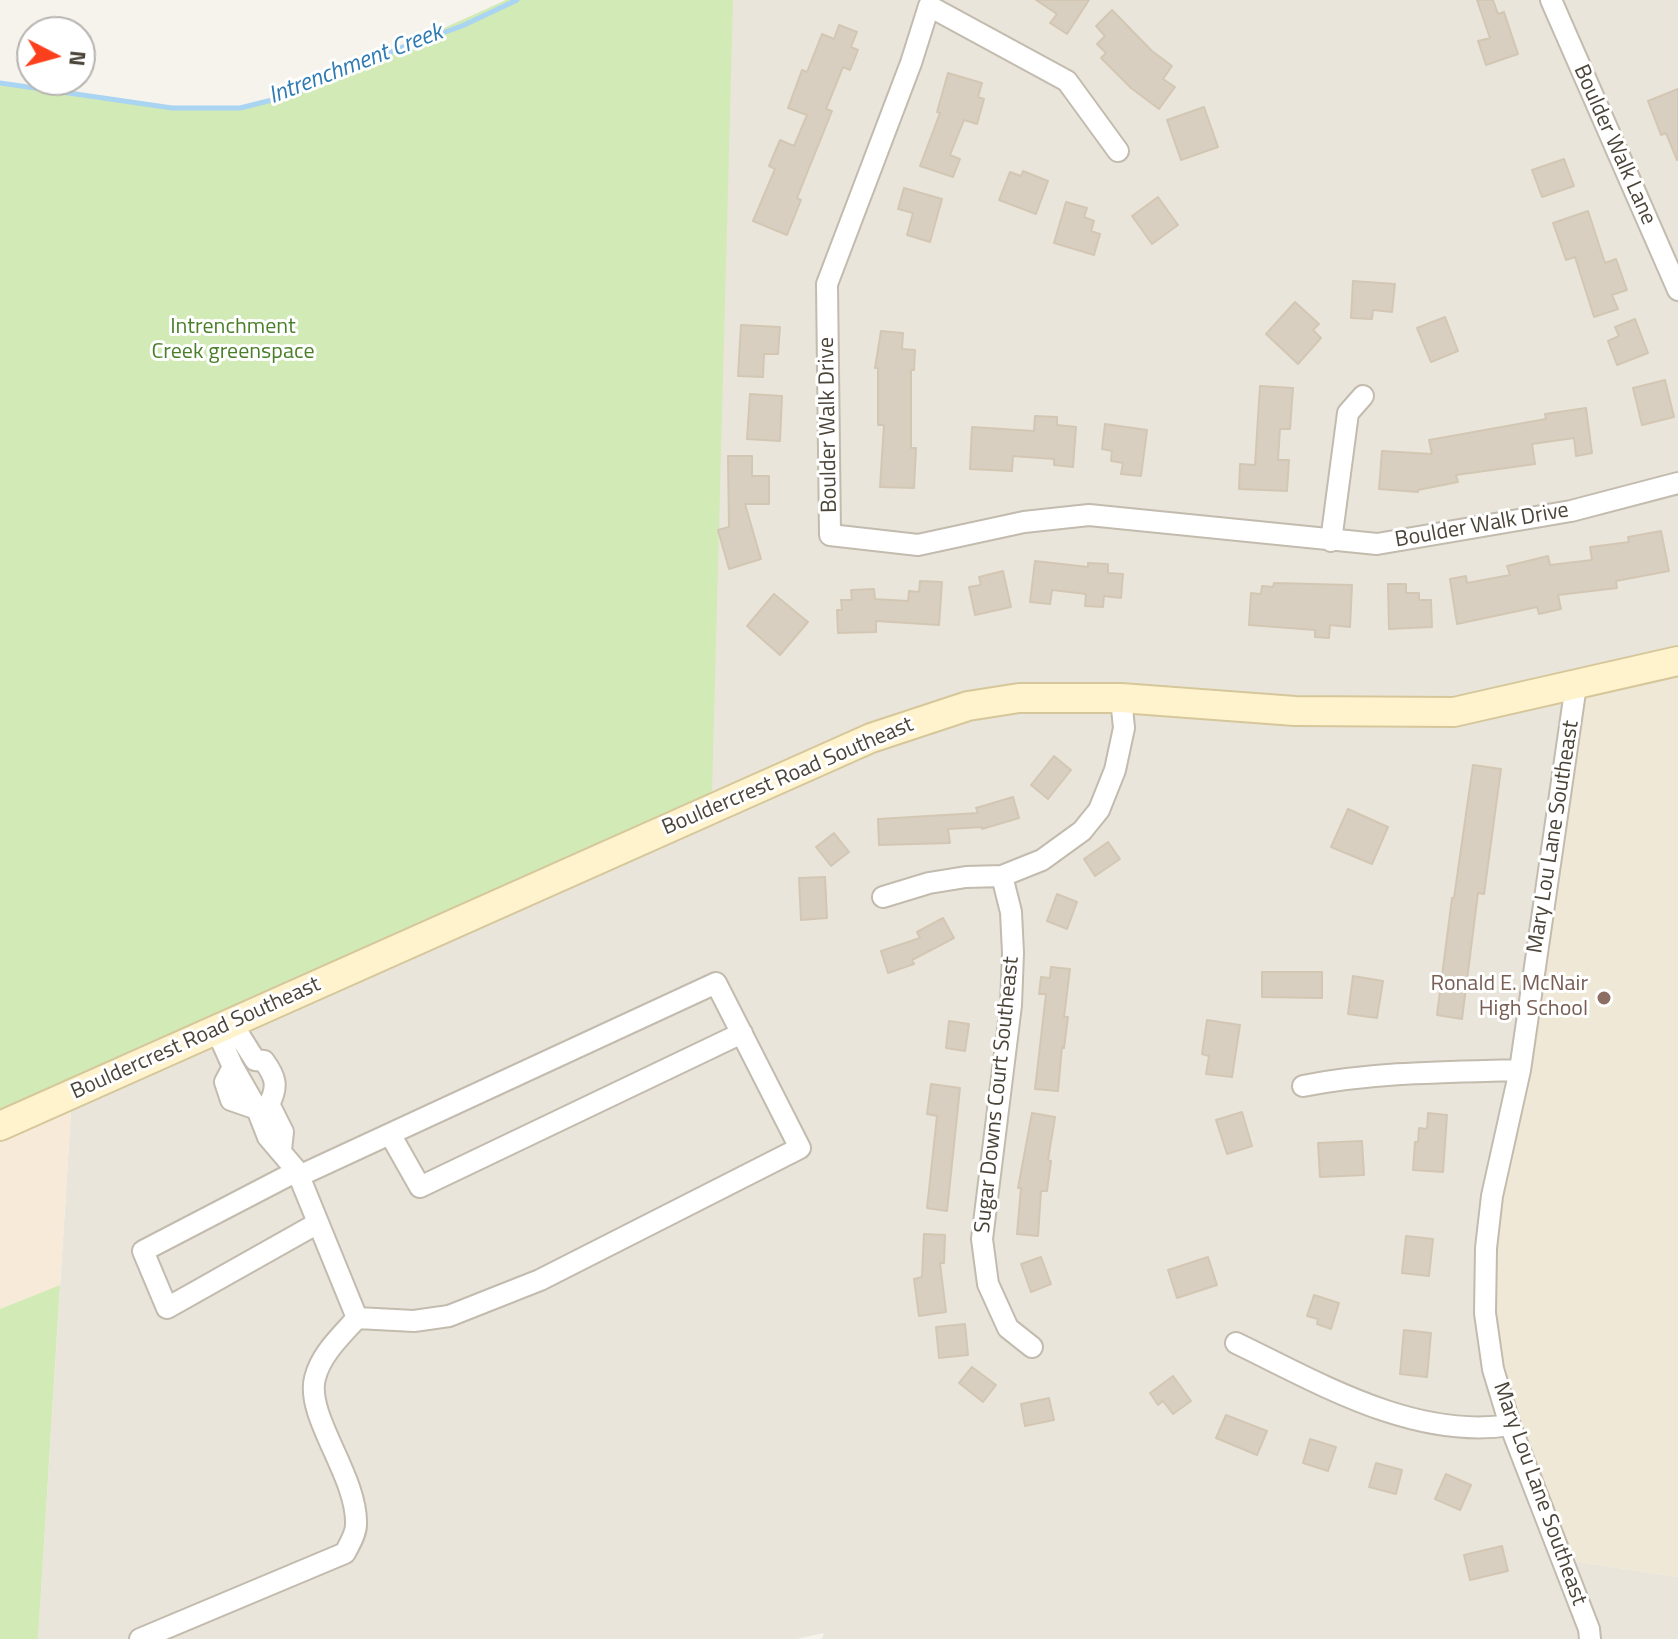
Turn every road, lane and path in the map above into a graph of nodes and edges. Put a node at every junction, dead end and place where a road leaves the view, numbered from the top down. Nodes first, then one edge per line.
1 (1551, 0) edge
2 (1118, 151) dead end
3 (1678, 290) edge
4 (1363, 396) dead end
5 (1678, 483) edge
6 (1331, 541) junction
7 (1678, 661) edge
8 (1576, 685) junction
9 (1121, 698) junction
10 (1002, 876) junction
11 (883, 897) dead end
12 (224, 1026) junction
13 (742, 1033) junction
14 (1520, 1070) junction
15 (1303, 1086) dead end
16 (263, 1106) junction
17 (0, 1126) edge
18 (390, 1134) junction
19 (298, 1174) junction
20 (318, 1223) junction
21 (357, 1318) junction
22 (1236, 1343) dead end
23 (1032, 1347) dead end
24 (1510, 1425) junction
25 (140, 1639) edge
26 (1590, 1639) edge

1 - 3 street, Boulder Walk Lane
2 - 6 street, Boulder Walk Drive
4 - 6 street
5 - 6 street, Boulder Walk Drive
7 - 8 street, Bouldercrest Road Southeast
8 - 9 street, Bouldercrest Road Southeast
8 - 14 street, Mary Lou Lane Southeast
9 - 10 street
9 - 12 street, Bouldercrest Road Southeast
10 - 11 street
10 - 23 street, Sugar Downs Court Southeast
12 - 16 street
12 - 16 street
12 - 17 street, Bouldercrest Road Southeast
13 - 18 street
13 - 18 street
13 - 21 street
14 - 15 street
14 - 24 street, Mary Lou Lane Southeast
16 - 19 street
18 - 19 street
19 - 20 street
19 - 20 street
20 - 21 street
21 - 25 street
22 - 24 street
24 - 26 street, Mary Lou Lane Southeast

